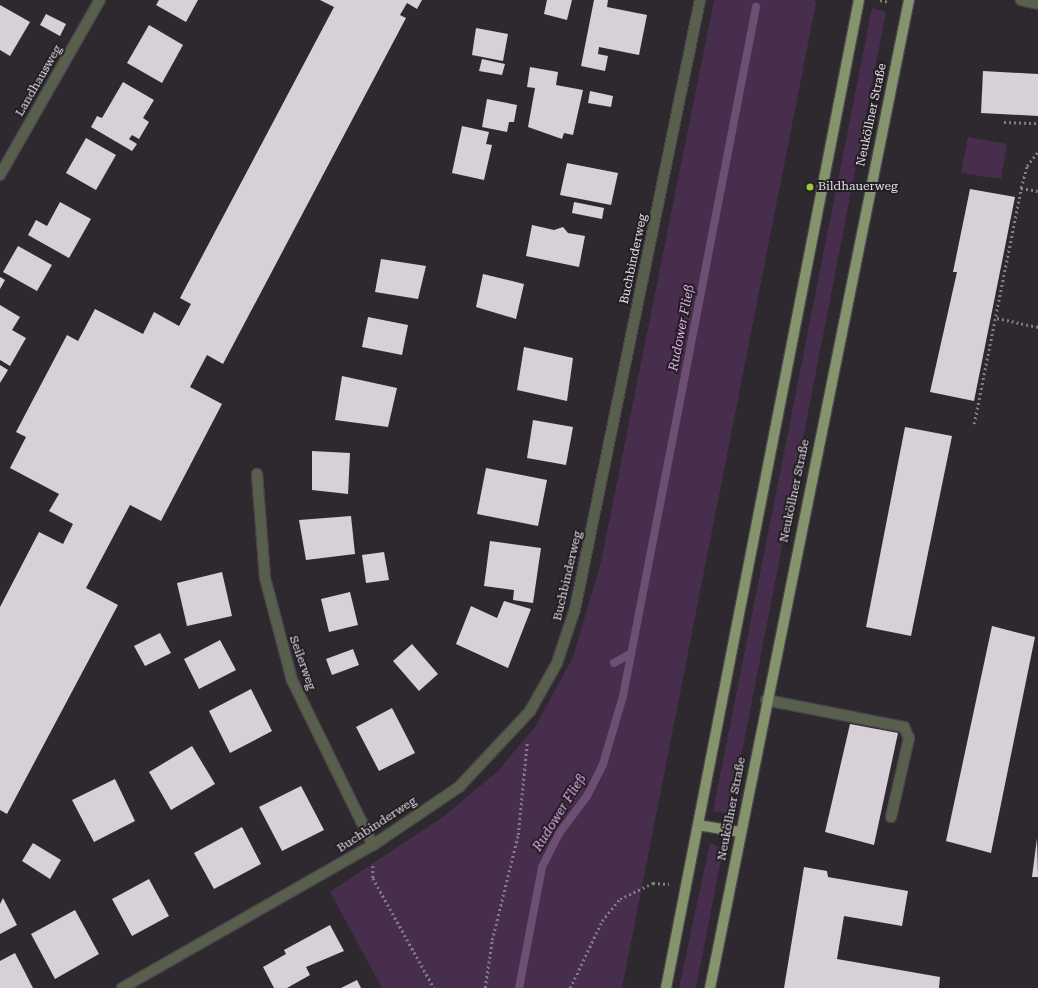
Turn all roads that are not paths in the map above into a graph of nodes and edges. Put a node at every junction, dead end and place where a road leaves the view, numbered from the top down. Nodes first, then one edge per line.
1 (100, 0) edge
2 (700, 0) edge
3 (859, 0) edge
4 (909, 0) edge
5 (1021, 0) edge
6 (1038, 4) edge
7 (0, 175) edge
8 (257, 474) dead end
9 (766, 700) junction
10 (891, 817) dead end
11 (698, 825) junction
12 (740, 832) junction
13 (373, 846) junction
14 (122, 988) edge
15 (666, 988) edge
16 (710, 988) edge

1 - 7 street, Landhausweg
2 - 13 street, Buchbinderweg
3 - 11 main road
4 - 9 main road, Neuköllner Straße
5 - 6 street
8 - 13 street, Seilerweg
9 - 10 street
9 - 12 main road, Neuköllner Straße
11 - 12 main road
11 - 15 main road
12 - 16 main road, Neuköllner Straße
13 - 14 street, Buchbinderweg

